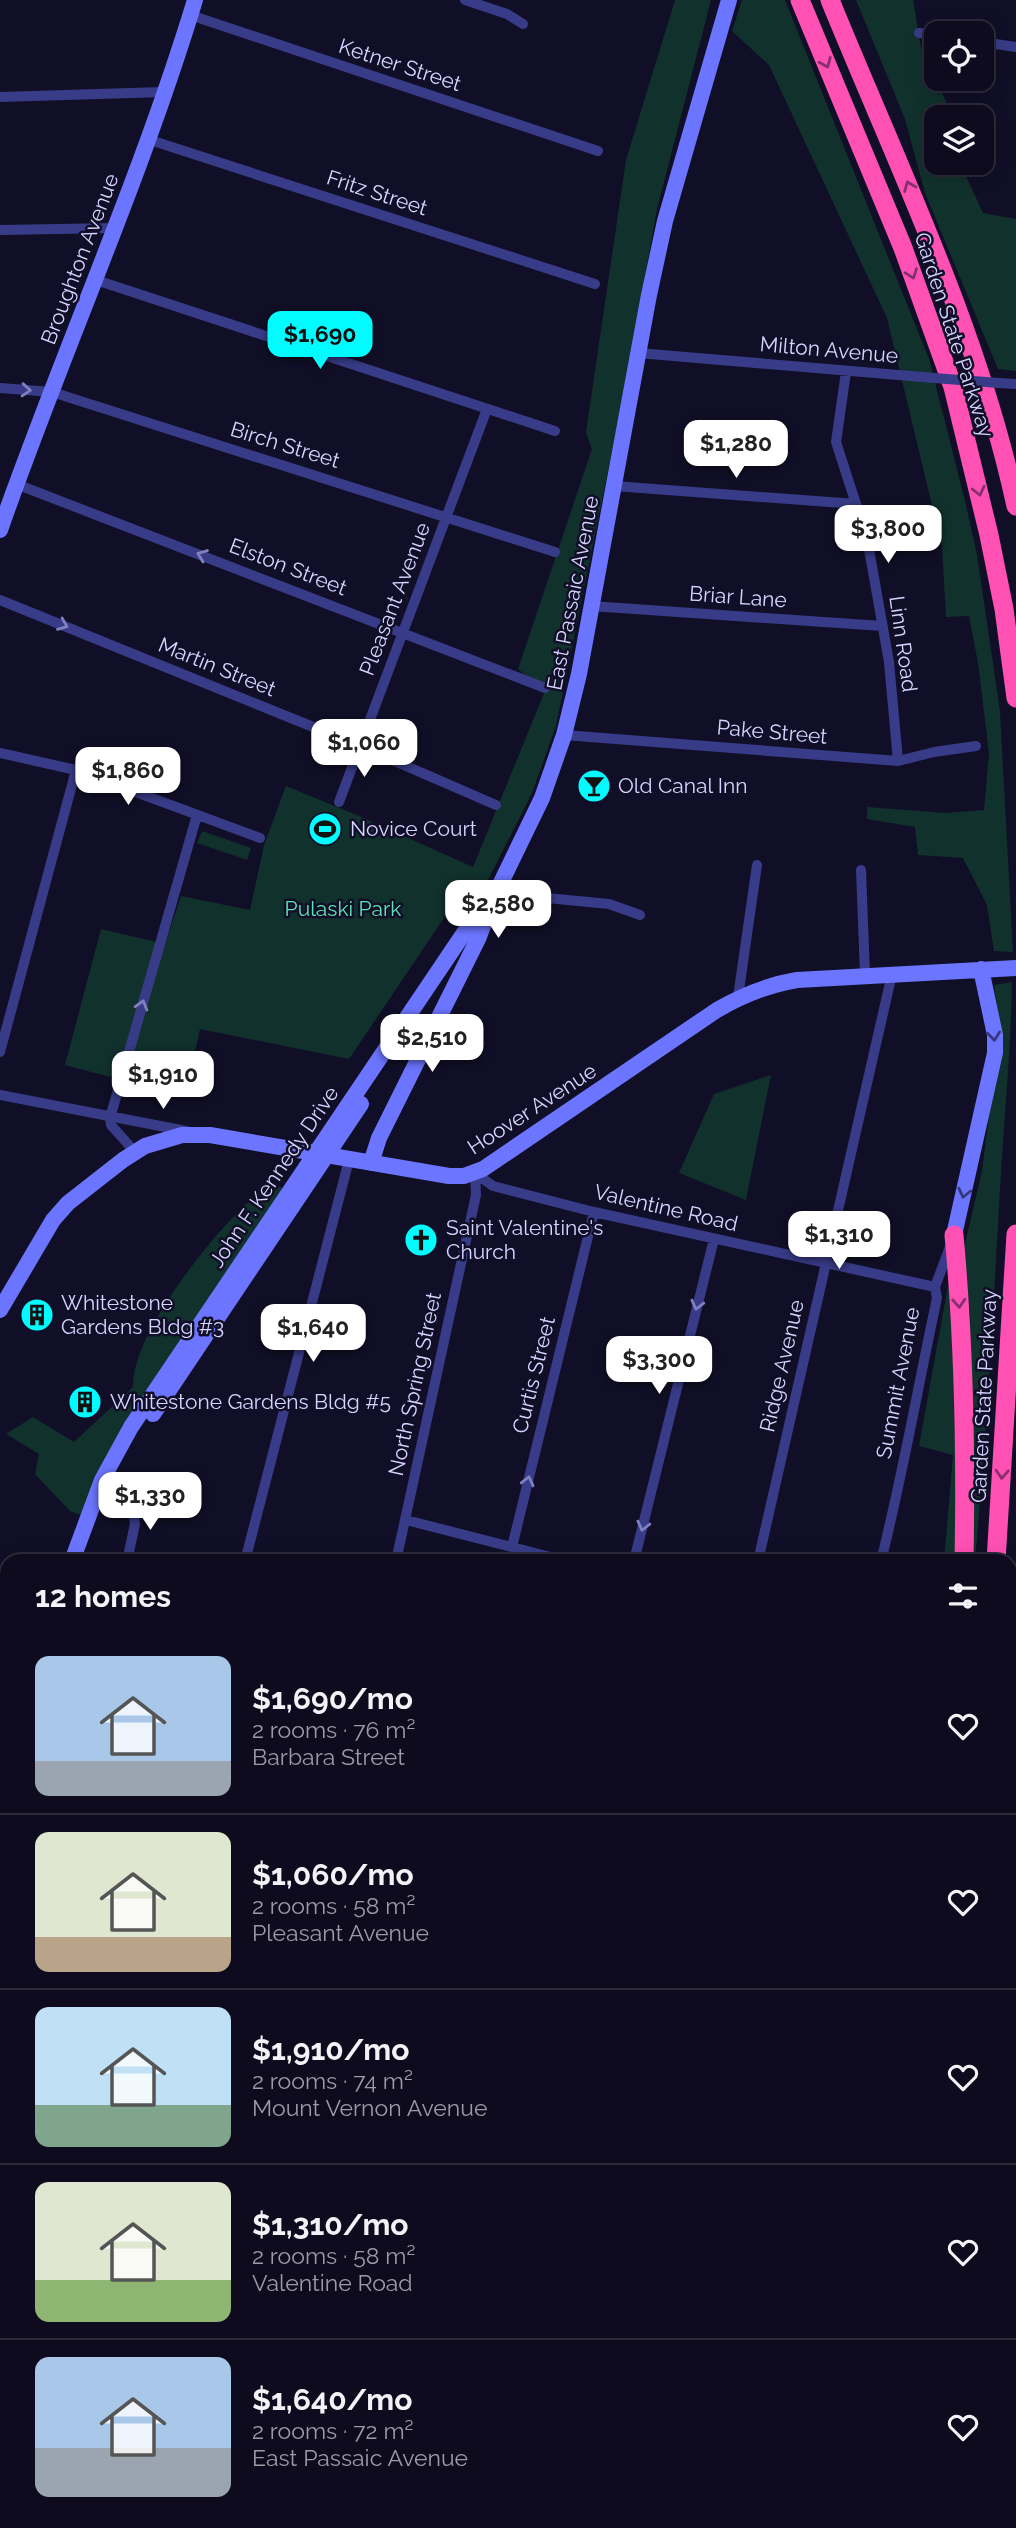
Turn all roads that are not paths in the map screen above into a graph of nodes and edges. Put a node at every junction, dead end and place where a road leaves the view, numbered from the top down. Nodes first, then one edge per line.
1 (465, 0) edge
2 (729, 0) edge
3 (800, 0) edge
4 (830, 0) edge
5 (192, 8) edge
6 (523, 24) dead end
7 (919, 33) dead end
8 (924, 34) edge
9 (994, 44) edge
10 (1016, 47) edge
11 (163, 92) junction
12 (0, 97) edge
13 (147, 139) junction
14 (598, 151) dead end
15 (116, 228) junction
16 (0, 230) edge
17 (96, 280) junction
18 (595, 284) dead end
19 (638, 353) junction
20 (846, 372) junction
21 (1016, 384) edge
22 (0, 388) edge
23 (52, 392) junction
24 (487, 409) junction
25 (555, 431) dead end
26 (16, 484) junction
27 (614, 486) junction
28 (856, 504) junction
29 (1016, 506) edge
30 (446, 516) junction
31 (0, 530) edge
32 (555, 552) dead end
33 (0, 600) edge
34 (591, 607) junction
35 (882, 626) junction
36 (403, 632) junction
37 (545, 688) dead end
38 (1016, 698) edge
39 (564, 735) junction
40 (360, 746) junction
41 (976, 746) dead end
42 (0, 753) edge
43 (898, 761) junction
44 (76, 770) junction
45 (338, 802) dead end
46 (496, 805) dead end
47 (197, 815) junction
48 (260, 838) dead end
49 (757, 864) dead end
50 (861, 870) dead end
51 (496, 893) junction
52 (639, 915) dead end
53 (1016, 968) edge
54 (981, 969) junction
55 (892, 974) junction
56 (865, 975) junction
57 (738, 998) junction
58 (0, 1052) edge
59 (0, 1095) edge
60 (110, 1118) junction
61 (210, 1135) junction
62 (135, 1152) junction
63 (321, 1155) junction
64 (349, 1160) junction
65 (370, 1163) junction
66 (475, 1173) junction
67 (594, 1212) junction
68 (1016, 1234) edge
69 (954, 1235) junction
70 (714, 1239) junction
71 (825, 1262) junction
72 (935, 1287) junction
73 (0, 1310) edge
74 (132, 1504) dead end
75 (406, 1520) junction
76 (512, 1547) junction
77 (74, 1554) edge
78 (84, 1554) edge
79 (129, 1554) edge
80 (247, 1554) edge
81 (398, 1554) edge
82 (539, 1554) edge
83 (636, 1554) edge
84 (760, 1554) edge
85 (883, 1554) edge
86 (964, 1554) edge
87 (996, 1554) edge

1 - 6 street
2 - 19 main road, East Passaic Avenue
3 -> 38 highway, Garden State Parkway
29 -> 4 highway, Garden State Parkway
5 - 11 main road, Broughton Avenue
5 - 14 street, Ketner Street
7 - 8 street
9 - 10 street
11 - 12 street
11 - 13 main road, Broughton Avenue
13 - 15 main road, Broughton Avenue
13 - 18 street, Fritz Street
15 - 16 street
15 - 17 main road, Broughton Avenue
17 - 23 main road, Broughton Avenue
17 - 24 street
19 - 20 street, Milton Avenue
19 - 27 main road, East Passaic Avenue
20 - 21 street, Milton Avenue, bridge
20 - 28 street, Linn Road
22 -> 23 street, Birch Street
23 - 26 main road, Broughton Avenue
23 - 30 street, Birch Street
24 - 25 street
24 - 30 street, Pleasant Avenue
26 - 31 main road, Broughton Avenue
36 -> 26 street, Elston Street
27 - 28 street
27 - 34 main road, East Passaic Avenue
28 - 35 street, Linn Road
30 - 32 street, Birch Street
30 - 36 street, Pleasant Avenue
33 -> 40 street, Martin Street
34 - 35 street, Briar Lane
34 - 39 main road, East Passaic Avenue
35 - 43 street, Linn Road
36 - 37 street, Elston Street
36 - 40 street, Pleasant Avenue
39 - 43 street, Pake Street
39 - 51 main road, East Passaic Avenue
40 - 45 street, Pleasant Avenue
40 - 46 street, Martin Street
41 - 43 street, Pake Street
42 - 44 street
44 - 47 street
44 - 58 street
47 - 48 street
60 -> 47 street
49 - 57 street
50 - 56 street
51 - 52 street
51 - 63 main road, John F. Kennedy Drive
51 - 65 main road, East Passaic Avenue
53 - 54 main road, Hoover Avenue
54 - 55 main road, Hoover Avenue
54 -> 69 main road, Summit Avenue
55 - 56 main road, Hoover Avenue
55 - 71 street, Ridge Avenue
56 - 57 main road, Hoover Avenue
57 - 66 main road, Hoover Avenue
59 - 60 street
60 - 61 street
60 - 62 street
61 - 62 main road, Hoover Avenue
61 - 63 main road, Hoover Avenue
62 - 73 main road, Hoover Avenue
63 - 64 main road, Hoover Avenue
63 - 77 main road, John F. Kennedy Drive
63 - 78 main road, John F. Kennedy Drive
64 - 65 main road, Hoover Avenue
64 - 80 street
65 - 66 main road, Hoover Avenue
66 - 67 street, Valentine Road
66 - 75 street, North Spring Street
67 - 70 street, Valentine Road
76 -> 67 street, Curtis Street
68 -> 87 highway, Garden State Parkway
69 - 72 street, Summit Avenue
69 -> 86 highway
70 - 71 street, Valentine Road
70 -> 83 street
71 - 72 street, Valentine Road
71 - 84 street, Ridge Avenue
72 - 85 street, Summit Avenue
74 - 79 street
75 - 76 street
75 - 81 street, North Spring Street
76 - 82 street

